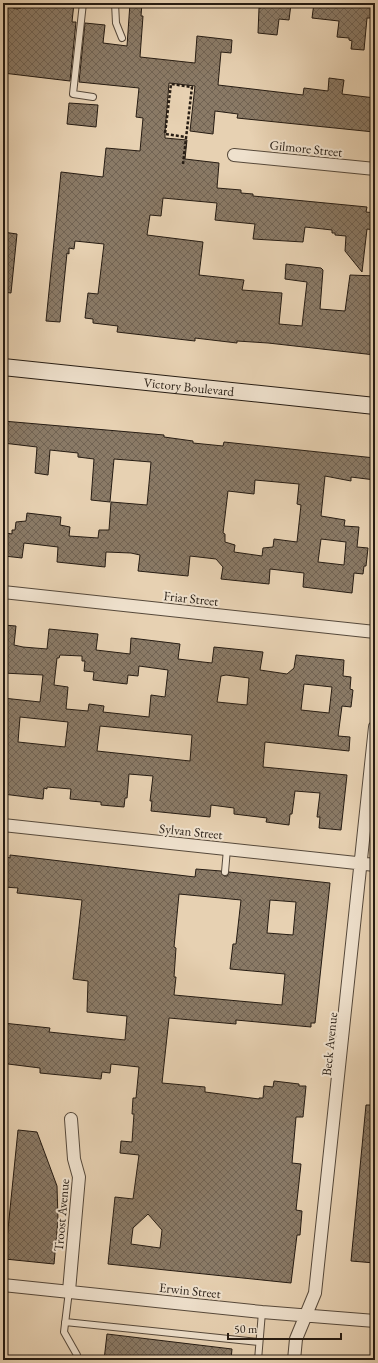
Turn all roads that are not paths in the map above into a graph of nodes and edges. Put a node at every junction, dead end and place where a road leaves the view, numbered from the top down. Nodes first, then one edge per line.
1 (83, 3) edge
2 (115, 3) edge
3 (122, 38) dead end
4 (93, 97) dead end
5 (234, 155) dead end
6 (375, 169) edge
7 (3, 367) edge
8 (375, 406) edge
9 (3, 592) edge
10 (375, 632) edge
11 (375, 727) edge
12 (3, 825) edge
13 (228, 849) junction
14 (361, 864) junction
15 (375, 865) edge
16 (225, 872) dead end
17 (71, 1118) dead end
18 (3, 1285) edge
19 (69, 1291) junction
20 (262, 1312) junction
21 (306, 1314) junction
22 (375, 1321) edge
23 (65, 1322) junction
24 (259, 1342) junction
25 (77, 1360) edge
26 (258, 1360) edge
27 (294, 1360) edge

1 - 4 lane
2 - 3 lane
5 - 6 street, Gilmore Street
7 - 8 main road, Victory Boulevard
9 - 10 street, Friar Street
11 - 14 street, Beck Avenue
12 - 13 street, Sylvan Street
13 - 14 street, Sylvan Street
13 - 16 lane
14 - 15 street, Sylvan Street
14 - 21 street, Beck Avenue
17 - 19 street, Troost Avenue
18 - 19 street, Erwin Street
19 - 20 street, Erwin Street
19 - 23 lane
20 - 21 street, Erwin Street
20 - 24 lane
21 - 22 street, Erwin Street
21 - 27 street, Beck Avenue
23 - 24 lane
23 - 25 lane
24 - 26 lane

